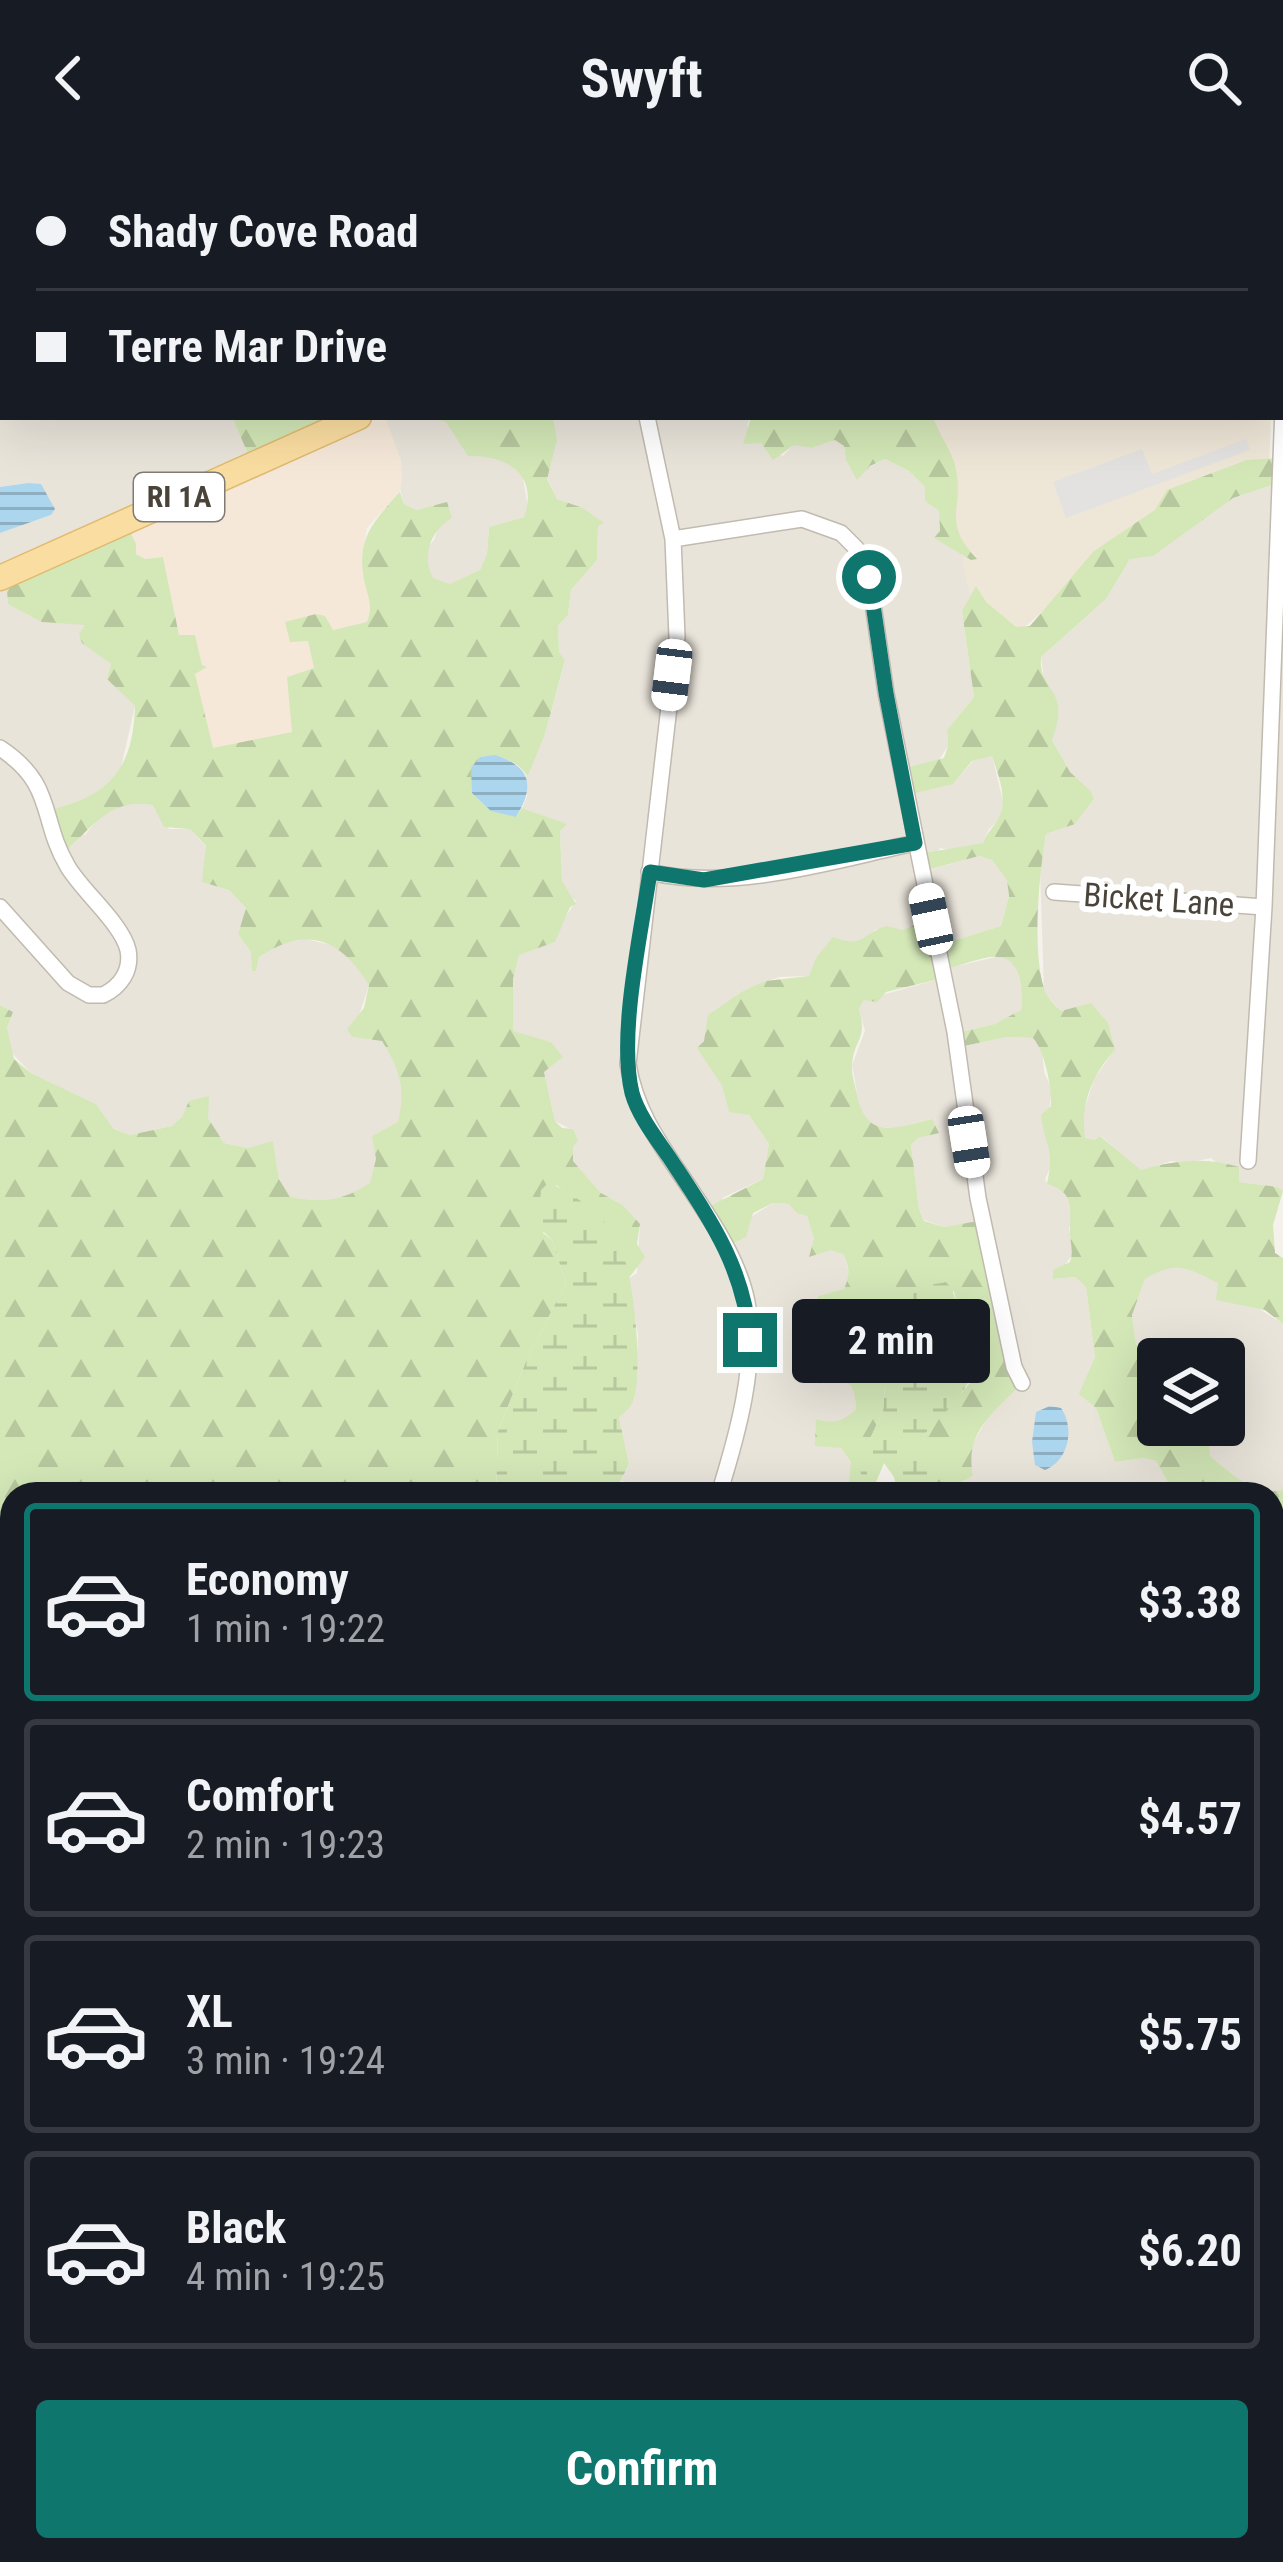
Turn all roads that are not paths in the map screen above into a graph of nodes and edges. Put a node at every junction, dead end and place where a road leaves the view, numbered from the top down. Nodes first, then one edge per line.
1 (648, 420) edge
2 (1283, 420) edge
3 (322, 426) edge
4 (673, 539) junction
5 (0, 578) edge
6 (1277, 737) edge
7 (0, 748) edge
8 (915, 843) junction
9 (650, 872) junction
10 (1054, 892) dead end
11 (0, 907) edge
12 (1264, 907) junction
13 (1248, 1161) dead end
14 (1022, 1383) dead end
15 (722, 1482) edge

1 - 4 street
2 - 6 street
3 - 5 main road, RI 1A
4 - 8 street
4 - 9 street
6 - 12 street
7 - 11 street
8 - 9 street
8 - 14 street
9 - 15 street
10 - 12 street, Bicket Lane
12 - 13 street

